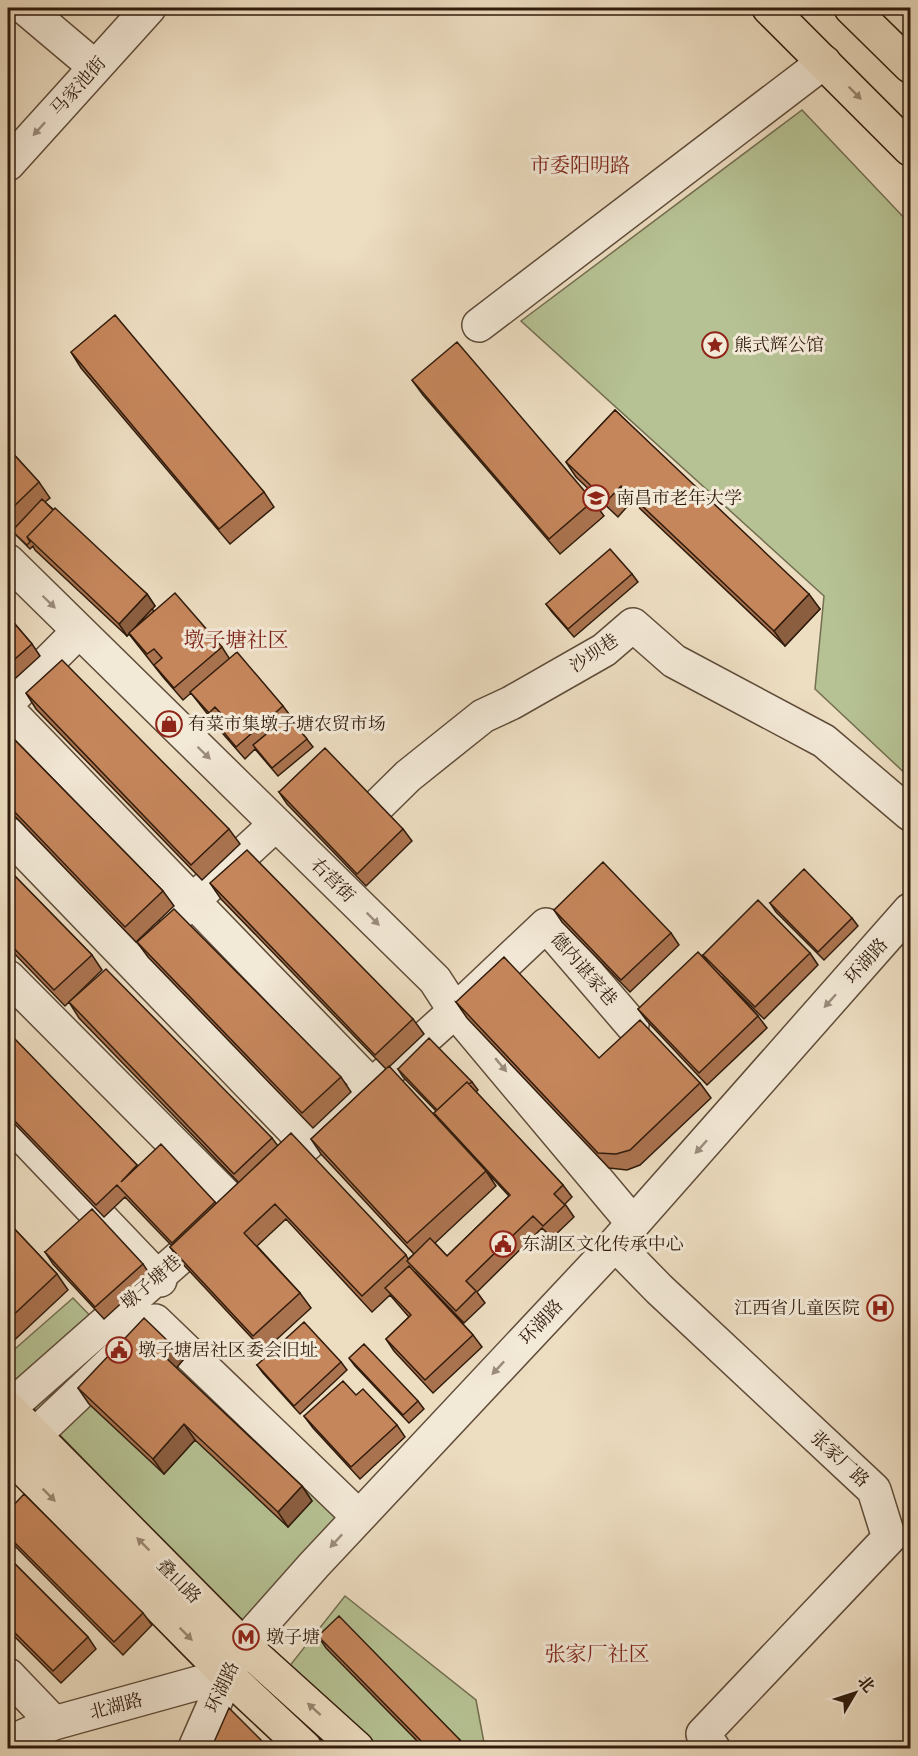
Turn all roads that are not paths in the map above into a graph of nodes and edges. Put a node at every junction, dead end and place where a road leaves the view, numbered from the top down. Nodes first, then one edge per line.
1 (25, 8) edge
2 (149, 8) edge
3 (769, 8) edge
4 (851, 8) edge
5 (824, 62) junction
6 (910, 66) edge
7 (95, 67) junction
8 (910, 149) edge
9 (8, 164) edge
10 (479, 325) dead end
11 (8, 561) edge
12 (80, 631) junction
13 (8, 702) edge
14 (8, 710) edge
15 (910, 814) edge
16 (276, 824) junction
17 (8, 834) edge
18 (318, 865) junction
19 (192, 901) junction
20 (910, 910) edge
21 (129, 960) junction
22 (8, 977) edge
23 (105, 982) edge
24 (81, 1004) edge
25 (455, 1011) junction
26 (632, 1025) edge
27 (57, 1026) junction
28 (372, 1086) junction
29 (8, 1120) edge
30 (307, 1144) junction
31 (237, 1207) junction
32 (624, 1233) junction
33 (158, 1279) junction
34 (8, 1408) edge
35 (35, 1435) junction
36 (8, 1453) edge
37 (359, 1517) junction
38 (243, 1645) junction
39 (227, 1675) junction
40 (8, 1676) edge
41 (54, 1723) junction
42 (8, 1743) edge
43 (195, 1749) edge
44 (305, 1749) edge
45 (357, 1749) edge
46 (713, 1749) edge

1 - 7 street
2 - 7 street, 马家池街
3 - 5 main road
4 - 6 main road
5 -> 8 main road
5 - 10 street
7 -> 9 street, 马家池街
11 -> 12 street, 右营街
12 - 13 street
12 -> 16 street, 右营街
14 - 19 street
15 - 18 street, 沙坝巷
16 - 18 street, 右营街
16 - 19 street
17 - 21 street
18 -> 25 street, 右营街
19 - 21 street
19 - 28 street
20 -> 32 street, 环湖路
21 - 23 street
21 - 30 street
22 - 27 street
24 - 27 street
25 - 26 street, 德内谌家巷
25 - 28 street, 墩子塘巷
25 -> 32 street, 右营街
27 - 31 street
28 - 30 street, 墩子塘巷
29 - 33 street
30 - 31 street, 墩子塘巷
31 - 33 street, 墩子塘巷
32 -> 37 street, 环湖路
32 - 46 street, 张家厂路
33 - 34 street, 墩子塘巷
34 - 35 main road, 叠山路
35 - 37 street
38 -> 35 main road, 叠山路
36 -> 39 main road, 叠山路
37 -> 38 street, 环湖路
38 - 39 street, 环湖路
45 -> 38 main road, 叠山路
39 - 41 street, 北湖路
39 - 43 street, 环湖路
39 - 44 main road, 叠山路
40 - 41 street
41 - 42 street, 北湖路

